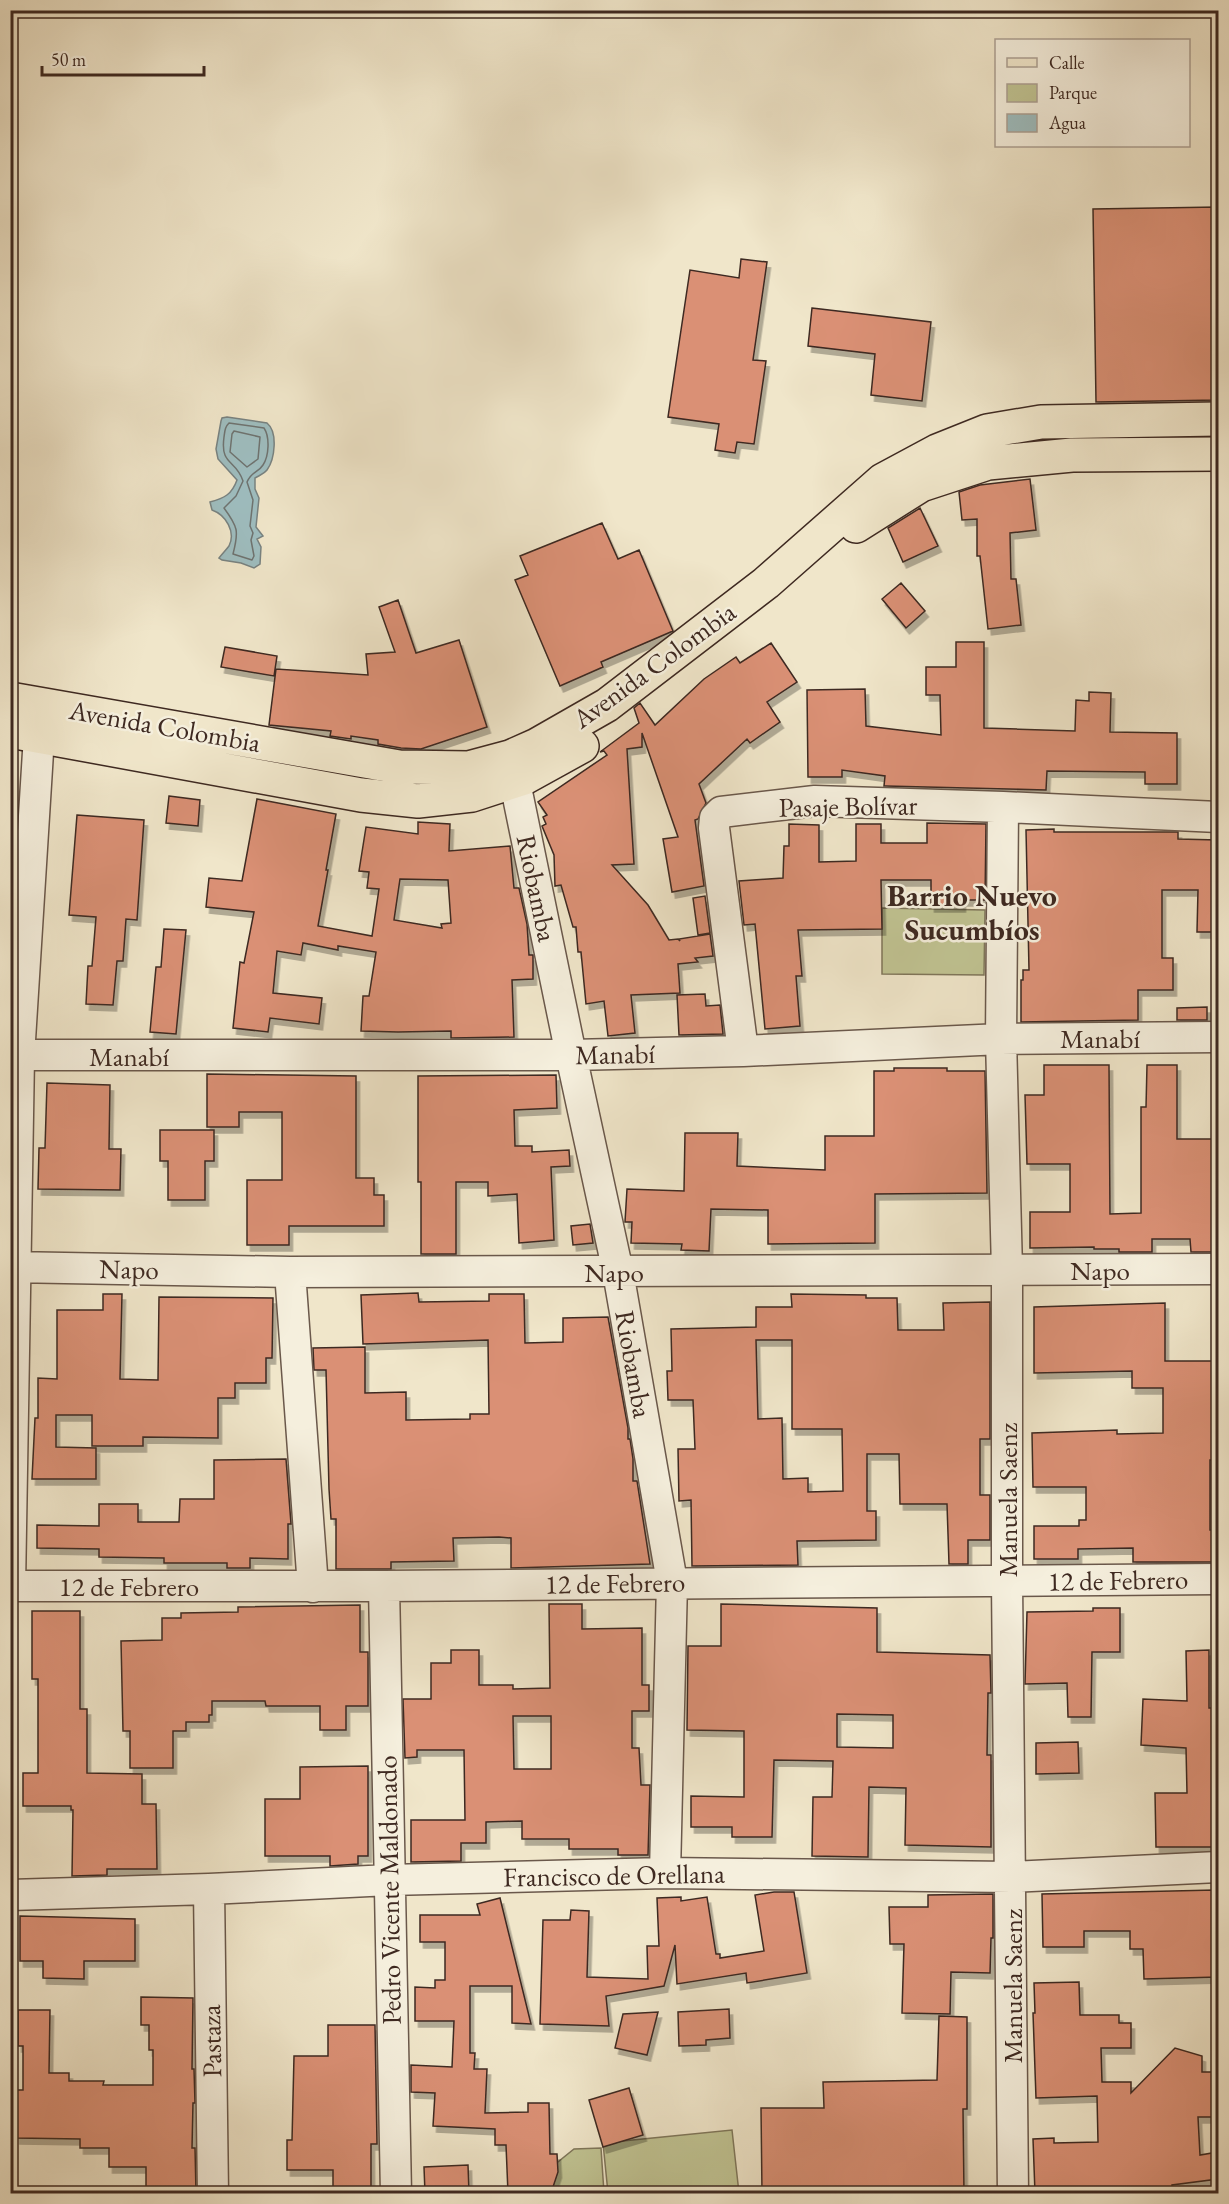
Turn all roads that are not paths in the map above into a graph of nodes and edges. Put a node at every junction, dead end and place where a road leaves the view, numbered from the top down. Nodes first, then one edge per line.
1 (1218, 419) edge
2 (1218, 454) edge
3 (10, 699) edge
4 (32, 724) edge
5 (512, 769) junction
6 (1003, 807) junction
7 (1218, 818) edge
8 (1218, 1038) edge
9 (1001, 1039) junction
10 (743, 1051) junction
11 (571, 1055) junction
12 (15, 1056) edge
13 (13, 1267) edge
14 (1218, 1269) edge
15 (1007, 1270) junction
16 (290, 1272) junction
17 (618, 1272) junction
18 (1218, 1579) edge
19 (672, 1582) junction
20 (1007, 1582) junction
21 (384, 1586) junction
22 (10, 1587) edge
23 (313, 1587) junction
24 (1218, 1868) edge
25 (664, 1873) junction
26 (1011, 1876) junction
27 (389, 1880) junction
28 (209, 1889) junction
29 (10, 1895) edge
30 (213, 2193) edge
31 (396, 2193) edge
32 (1013, 2193) edge

1 - 5 main road, Avenida Colombia
2 - 5 main road, Avenida Colombia
3 - 4 main road, Avenida Colombia
4 - 5 main road, Avenida Colombia
4 - 12 street
5 - 11 street, Riobamba
6 - 7 street, Pasaje Bolívar
6 - 9 street, Manuela Saenz
6 - 10 street, Pasaje Bolívar
8 - 9 street, Manabí
9 - 10 street, Manabí
9 - 15 street, Manuela Saenz
10 - 11 street, Manabí
11 - 12 street, Manabí
11 - 17 street, Riobamba
12 - 13 street
13 - 16 street, Napo
13 - 22 street
14 - 15 street, Napo
15 - 17 street, Napo
15 - 20 street, Manuela Saenz
16 - 17 street, Napo
16 - 23 street
17 - 19 street, Riobamba
18 - 20 street, 12 de Febrero
19 - 20 street, 12 de Febrero
19 - 21 street, 12 de Febrero
19 - 25 street, Riobamba
20 - 26 street, Manuela Saenz
21 - 23 street, 12 de Febrero
21 - 27 street, Pedro Vicente Maldonado
22 - 23 street, 12 de Febrero
24 - 26 street, Francisco de Orellana
25 - 26 street, Francisco de Orellana
25 - 27 street, Francisco de Orellana
26 - 32 street, Manuela Saenz
27 - 28 street, Francisco de Orellana
27 - 31 street, Pedro Vicente Maldonado
28 - 29 street, Francisco de Orellana
28 - 30 street, Pastaza

